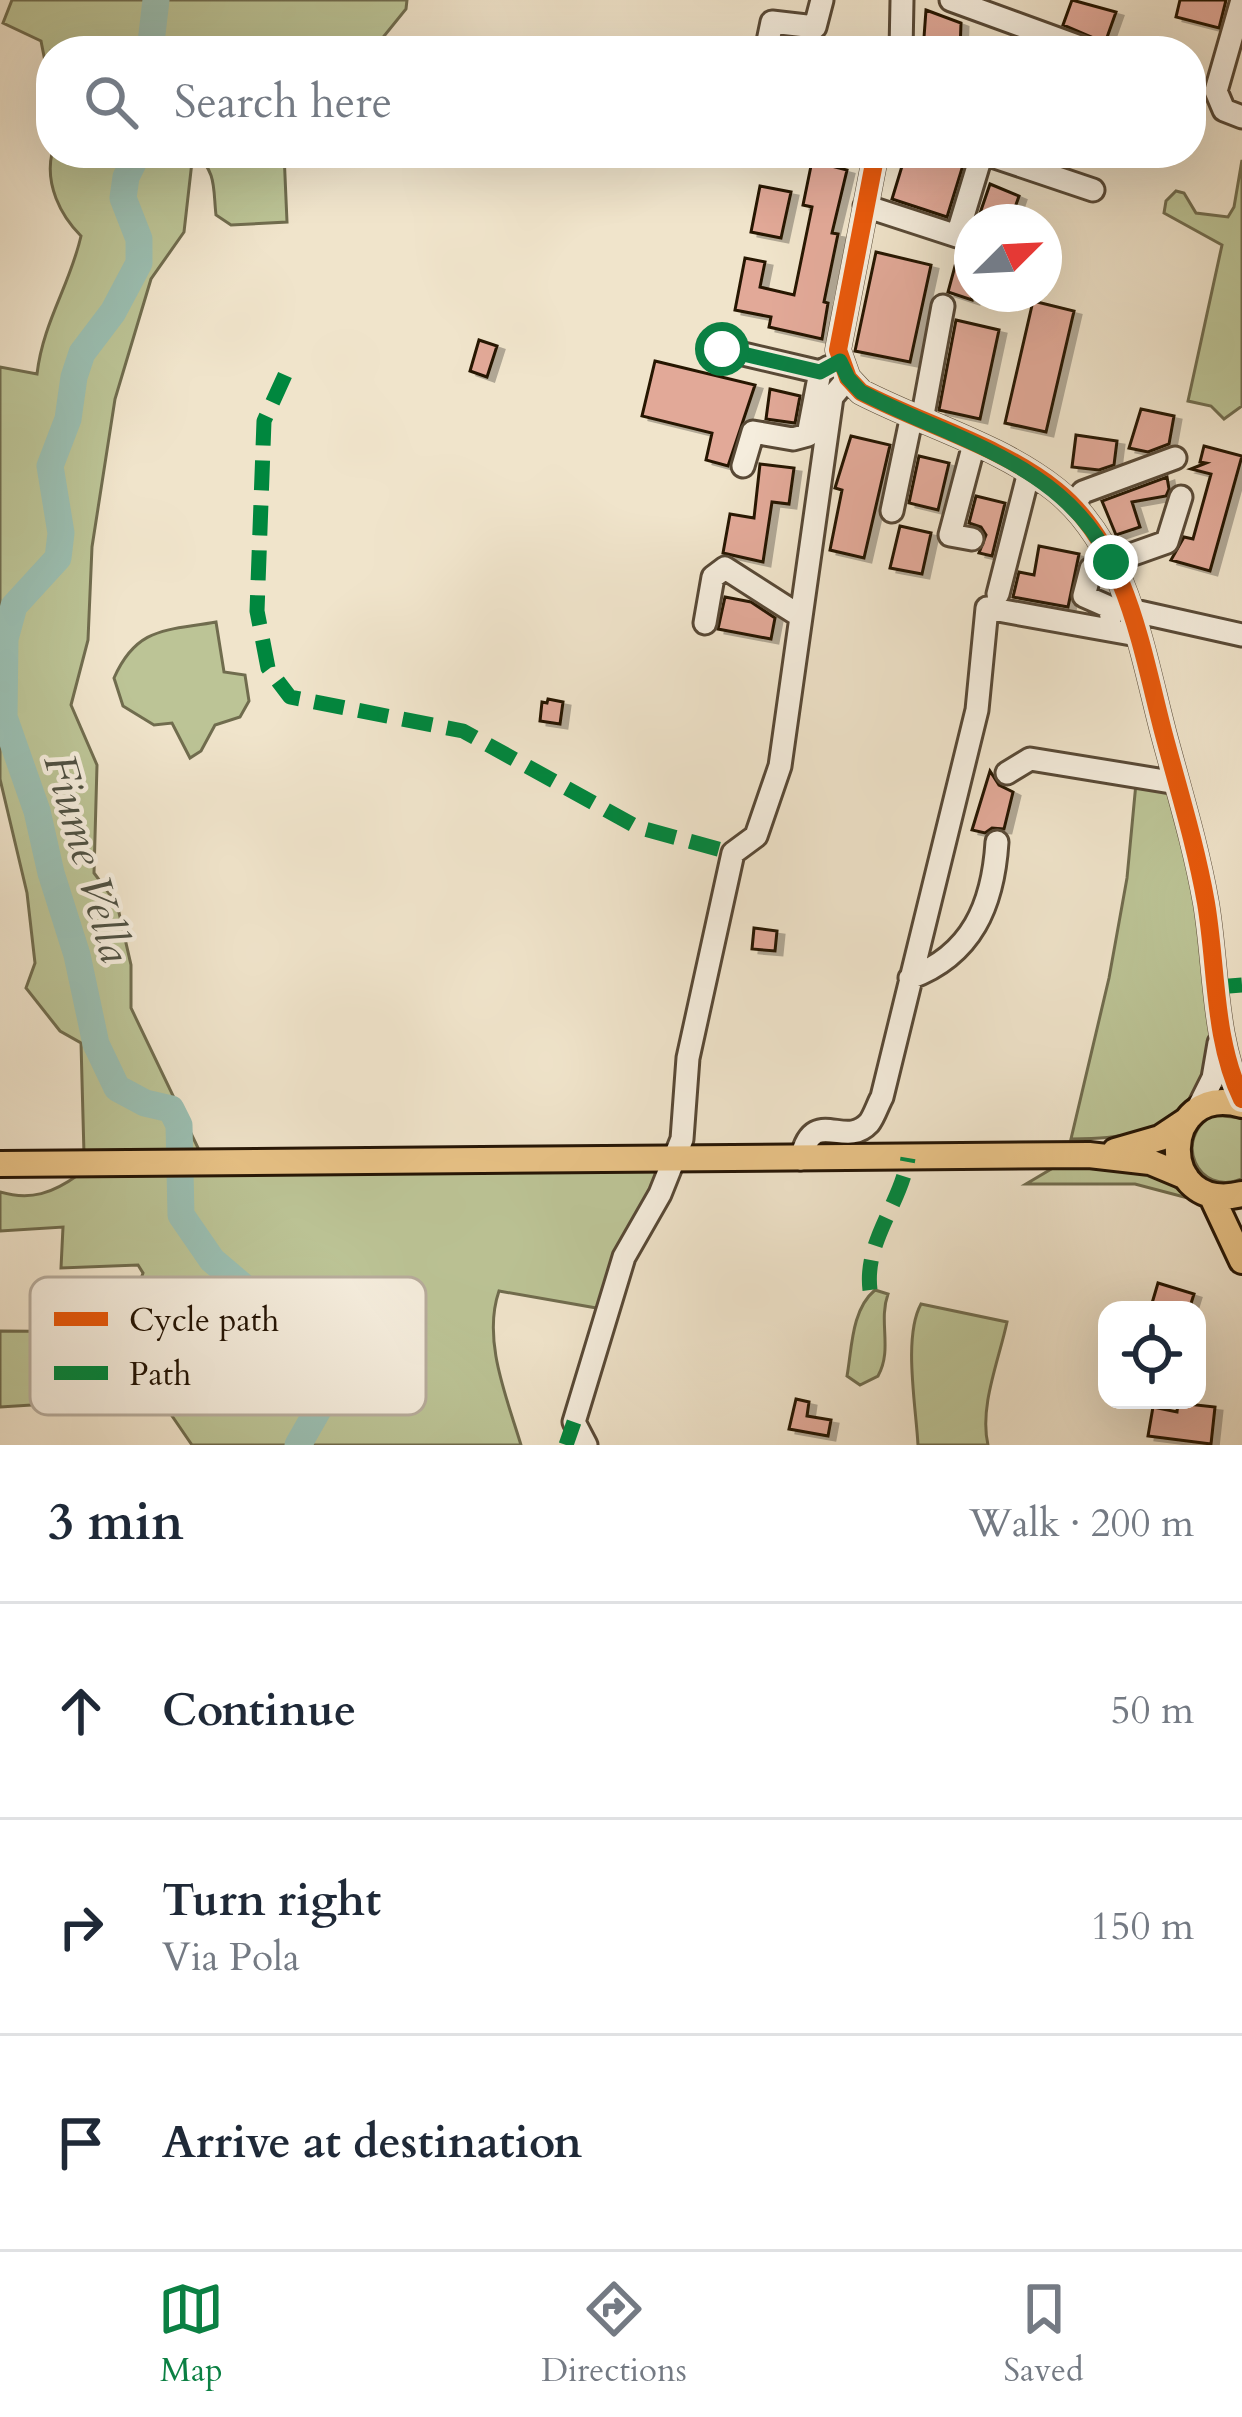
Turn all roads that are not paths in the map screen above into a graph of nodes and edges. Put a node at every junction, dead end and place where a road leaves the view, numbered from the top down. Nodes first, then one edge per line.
1 (822, 0) edge
2 (902, 0) edge
3 (952, 0) edge
4 (1242, 0) edge
5 (769, 36) edge
6 (901, 36) edge
7 (1050, 36) edge
8 (1242, 117) edge
9 (873, 168) edge
10 (977, 168) edge
11 (1027, 168) edge
12 (1093, 190) dead end
13 (865, 206) junction
14 (943, 306) dead end
15 (722, 349) dead end
16 (836, 370) junction
17 (917, 418) junction
18 (974, 444) junction
19 (1175, 458) dead end
20 (743, 466) dead end
21 (1030, 472) junction
22 (1181, 497) dead end
23 (1073, 505) junction
24 (892, 511) dead end
25 (973, 539) dead end
26 (1111, 562) junction
27 (998, 594) dead end
28 (1074, 611) dead end
29 (800, 616) junction
30 (1128, 621) junction
31 (705, 623) dead end
32 (1242, 635) edge
33 (1007, 773) dead end
34 (1178, 783) junction
35 (997, 842) dead end
36 (910, 978) junction
37 (1220, 1024) junction
38 (1242, 1102) edge
39 (1192, 1114) junction
40 (1089, 1155) junction
41 (801, 1159) junction
42 (674, 1160) junction
43 (0, 1164) edge
44 (1186, 1177) junction
45 (1242, 1194) edge
46 (1211, 1195) junction
47 (1242, 1261) edge
48 (586, 1445) edge

1 - 5 street
2 - 6 street
3 - 7 street
4 - 8 street
9 - 13 street
10 - 13 street
11 - 12 street
13 - 16 street
14 - 17 street
15 - 16 street
16 - 17 street
16 - 20 street
16 - 29 street
17 - 18 street
17 - 24 street
18 - 21 street
18 - 25 street
19 - 23 street
21 - 23 street
21 - 27 street
22 - 26 street
23 - 26 street
26 - 30 street
26 - 30 street
28 - 30 street
29 - 31 street
29 - 42 street
30 - 32 street
30 - 34 street
30 - 36 street
33 - 34 street
34 - 37 street
35 - 36 street
36 - 41 street
37 - 38 street
37 - 39 street
38 - 39 main road
39 - 40 main road
39 - 44 main road
40 - 41 main road
40 - 44 main road
41 - 42 main road
42 - 43 main road
42 - 48 street
44 - 46 main road
45 - 46 main road
46 - 47 main road

